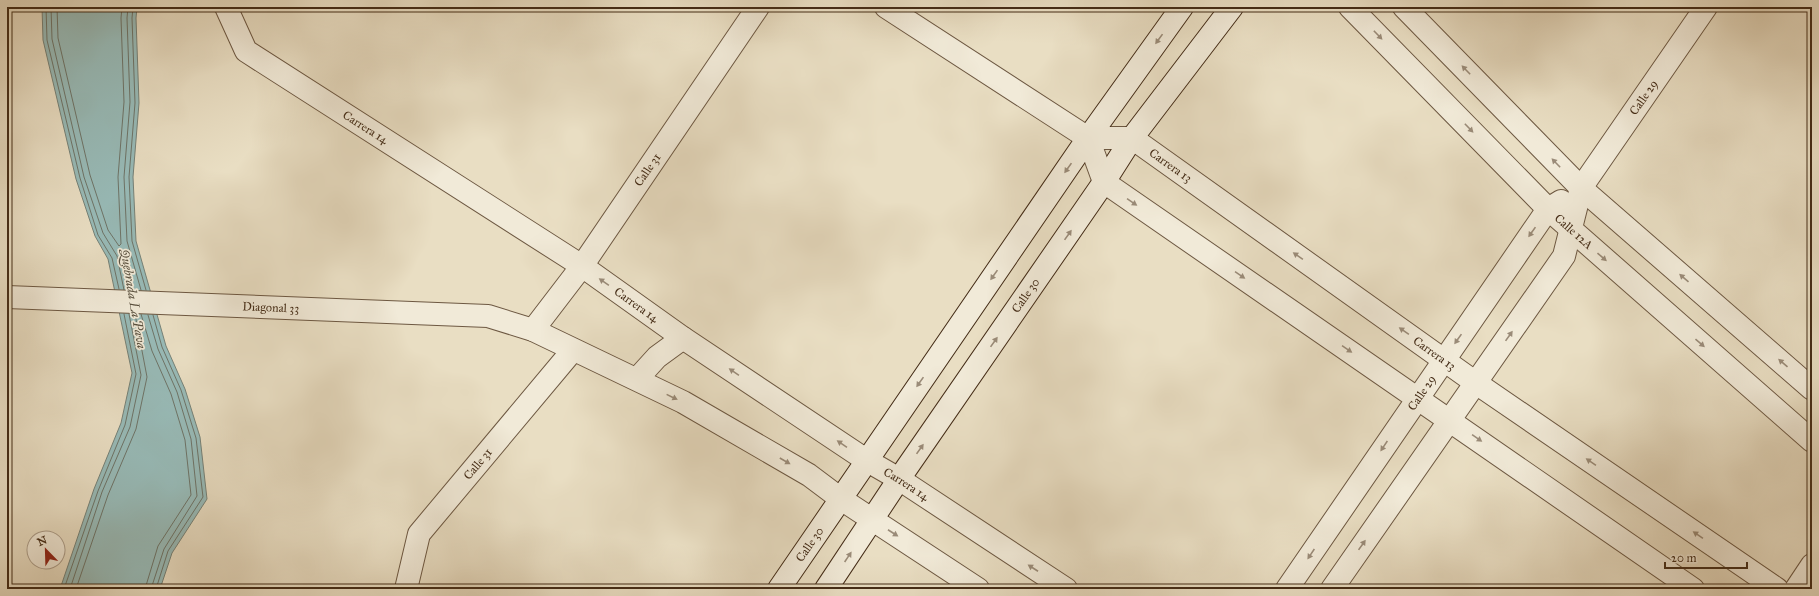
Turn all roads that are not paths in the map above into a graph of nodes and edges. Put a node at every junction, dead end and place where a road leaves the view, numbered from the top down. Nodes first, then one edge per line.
1 (226, 7) edge
2 (758, 7) edge
3 (886, 7) edge
4 (1182, 7) edge
5 (1232, 7) edge
6 (1350, 7) edge
7 (1404, 7) edge
8 (1706, 7) edge
9 (1088, 138) junction
10 (1132, 138) junction
11 (1104, 182) junction
12 (1581, 188) junction
13 (1548, 209) junction
14 (1570, 229) junction
15 (582, 266) junction
16 (8, 297) edge
17 (533, 330) junction
18 (683, 338) junction
19 (573, 350) junction
20 (1444, 360) junction
21 (637, 379) junction
22 (1476, 383) junction
23 (1812, 389) edge
24 (1418, 397) junction
25 (1449, 419) junction
26 (1812, 441) edge
27 (866, 460) junction
28 (899, 479) junction
29 (840, 499) junction
30 (873, 520) junction
31 (1812, 565) edge
32 (406, 589) edge
33 (779, 589) edge
34 (826, 589) edge
35 (978, 589) edge
36 (1066, 589) edge
37 (1287, 589) edge
38 (1332, 589) edge
39 (1694, 589) edge
40 (1776, 589) edge
41 (1796, 589) edge

1 - 15 street, Carrera 14
2 - 15 street, Calle 31
3 - 9 street
4 -> 9 street, Calle 30
5 - 10 street, Calle 30
6 -> 13 street, Calle 12A
12 -> 7 street
8 - 12 street, Calle 29
9 - 10 street
9 - 11 street
9 -> 27 street, Calle 30
10 - 11 street, Calle 30
20 -> 10 street, Carrera 13
11 -> 24 street
28 -> 11 street, Calle 30
12 - 13 street, Calle 29
12 - 14 street, Calle 29
23 -> 12 street
13 - 14 street, Calle 12A
13 -> 20 street, Calle 29
22 -> 14 street, Calle 29
14 -> 26 street, Calle 12A
15 - 17 street, Calle 31
18 -> 15 street, Carrera 14
16 - 17 street, Diagonal 33
17 - 19 street
18 - 21 street
27 -> 18 street, Carrera 14
19 - 21 street
19 - 32 street, Calle 31
20 - 22 street, Carrera 13
20 - 24 street, Calle 29
21 -> 29 street
22 - 25 street, Calle 29
40 -> 22 street, Carrera 13
24 - 25 street
24 -> 37 street, Calle 29
38 -> 25 street, Calle 29
25 -> 39 street
27 - 28 street, Carrera 14
27 - 29 street, Calle 30
28 - 30 street, Calle 30
36 -> 28 street, Carrera 14
29 - 30 street
29 - 33 street, Calle 30
34 -> 30 street, Calle 30
30 -> 35 street
31 - 41 street

